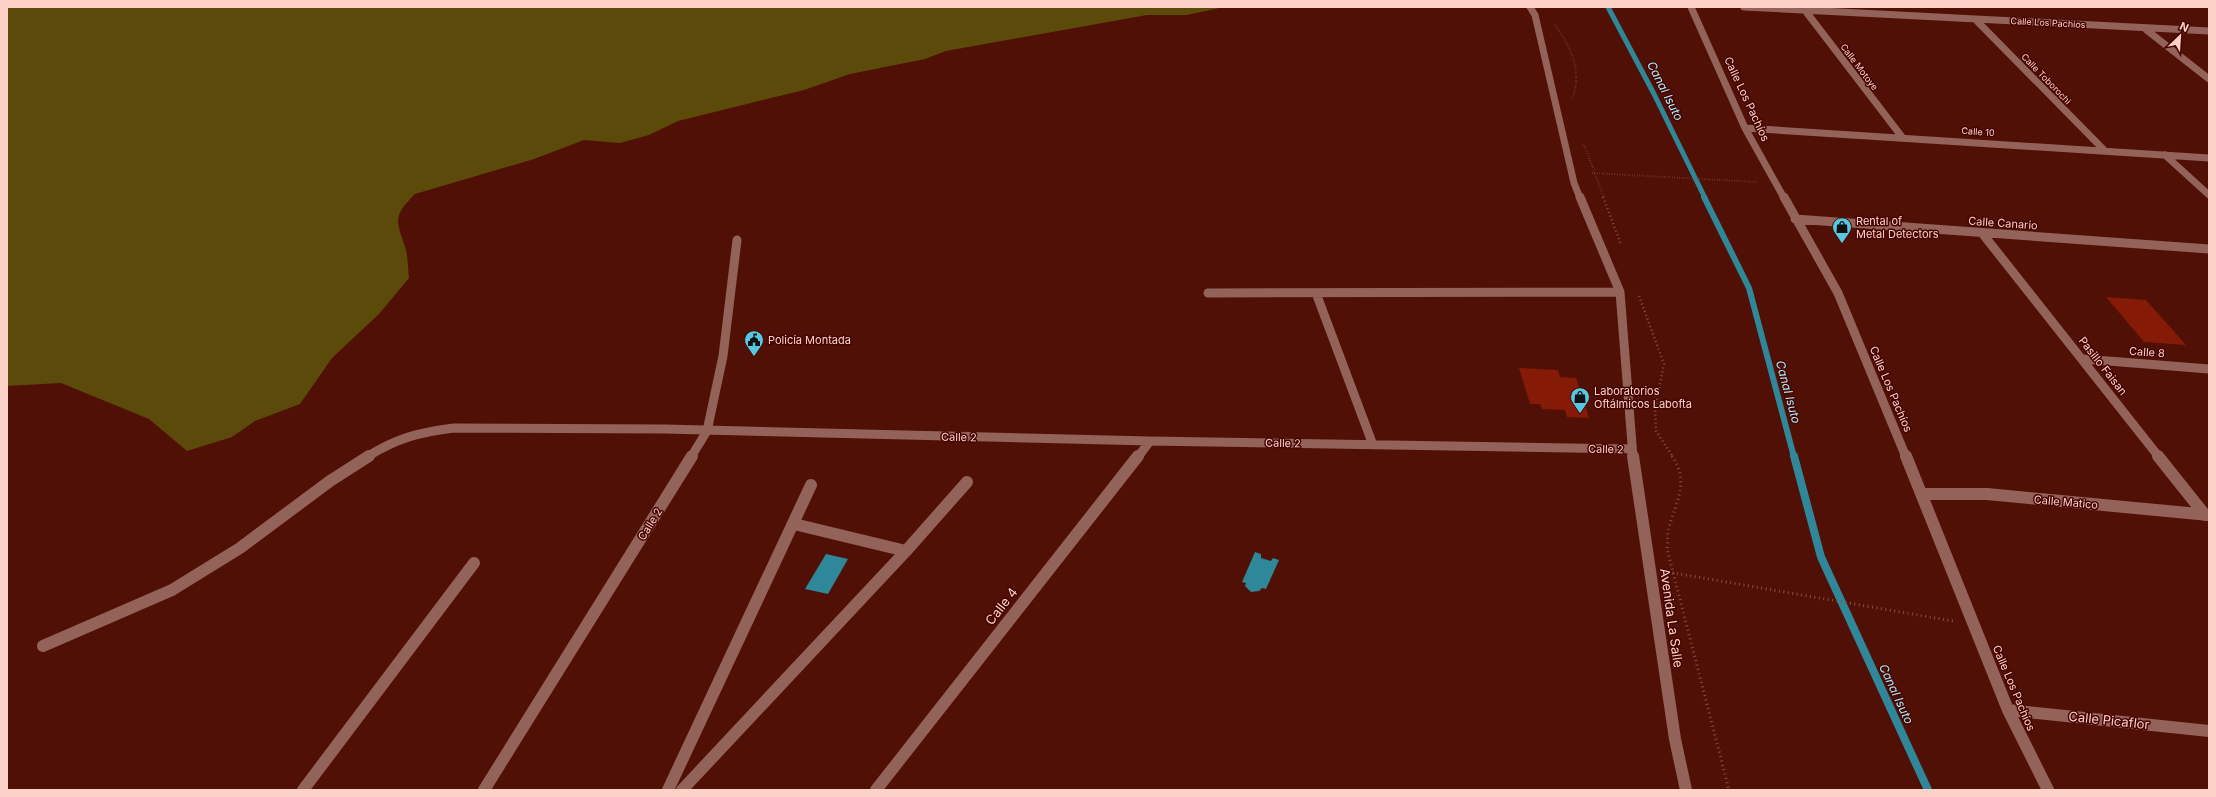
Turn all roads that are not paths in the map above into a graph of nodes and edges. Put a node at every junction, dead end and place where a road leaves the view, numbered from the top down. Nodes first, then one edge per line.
1 (1530, 7) edge
2 (1691, 7) edge
3 (1744, 7) edge
4 (1804, 9) edge
5 (1976, 20) junction
6 (2144, 28) junction
7 (2209, 31) edge
8 (2209, 79) edge
9 (1745, 128) junction
10 (1902, 137) junction
11 (2104, 150) junction
12 (2165, 155) junction
13 (2209, 158) edge
14 (2209, 195) edge
15 (1795, 219) junction
16 (1982, 233) junction
17 (737, 240) dead end
18 (2209, 249) edge
19 (1620, 292) junction
20 (1208, 293) dead end
21 (1316, 293) junction
22 (2083, 359) junction
23 (2209, 369) edge
24 (707, 431) junction
25 (1150, 441) junction
26 (1373, 445) junction
27 (1632, 449) junction
28 (967, 482) dead end
29 (811, 485) dead end
30 (1922, 494) junction
31 (2207, 515) edge
32 (794, 524) junction
33 (906, 551) junction
34 (474, 563) dead end
35 (43, 646) dead end
36 (2008, 710) junction
37 (2209, 731) edge
38 (303, 790) edge
39 (484, 790) edge
40 (668, 790) edge
41 (682, 790) edge
42 (876, 790) edge
43 (1686, 790) edge
44 (2048, 790) edge

1 - 19 street, Avenida La Salle
2 - 9 street, Calle Los Pachíos
3 - 4 street, Calle Los Pachíos
4 - 5 street, Calle Los Pachíos
4 - 10 street, Calle Motoye
5 - 6 street, Calle Los Pachíos
5 - 11 street, Calle Toborochi
6 - 7 street, Calle Los Pachíos
6 - 8 street
9 - 10 street, Calle 10
9 - 15 street, Calle Los Pachíos
10 - 11 street, Calle 10
11 - 12 street, Calle 10
12 - 13 street, Calle 10
12 - 14 street
15 - 16 street, Calle Canario
15 - 30 street, Calle Los Pachíos
16 - 18 street, Calle Canario
16 - 22 street, Pasillo Faisan
17 - 24 street
19 - 21 street
19 - 27 street, Avenida La Salle
20 - 21 street
21 - 26 street
22 - 23 street, Calle 8
22 - 31 street, Pasillo Faisan
24 - 25 street, Calle 2
24 - 35 street
24 - 39 street, Calle 2
25 - 26 street, Calle 2
25 - 42 street, Calle 4
26 - 27 street, Calle 2
27 - 43 street, Avenida La Salle
28 - 33 street
29 - 32 street
30 - 31 street, Calle Matico
30 - 36 street, Calle Los Pachíos
32 - 33 street
32 - 40 street
33 - 41 street
34 - 38 street
36 - 37 street, Calle Picaflor
36 - 44 street, Calle Los Pachíos

